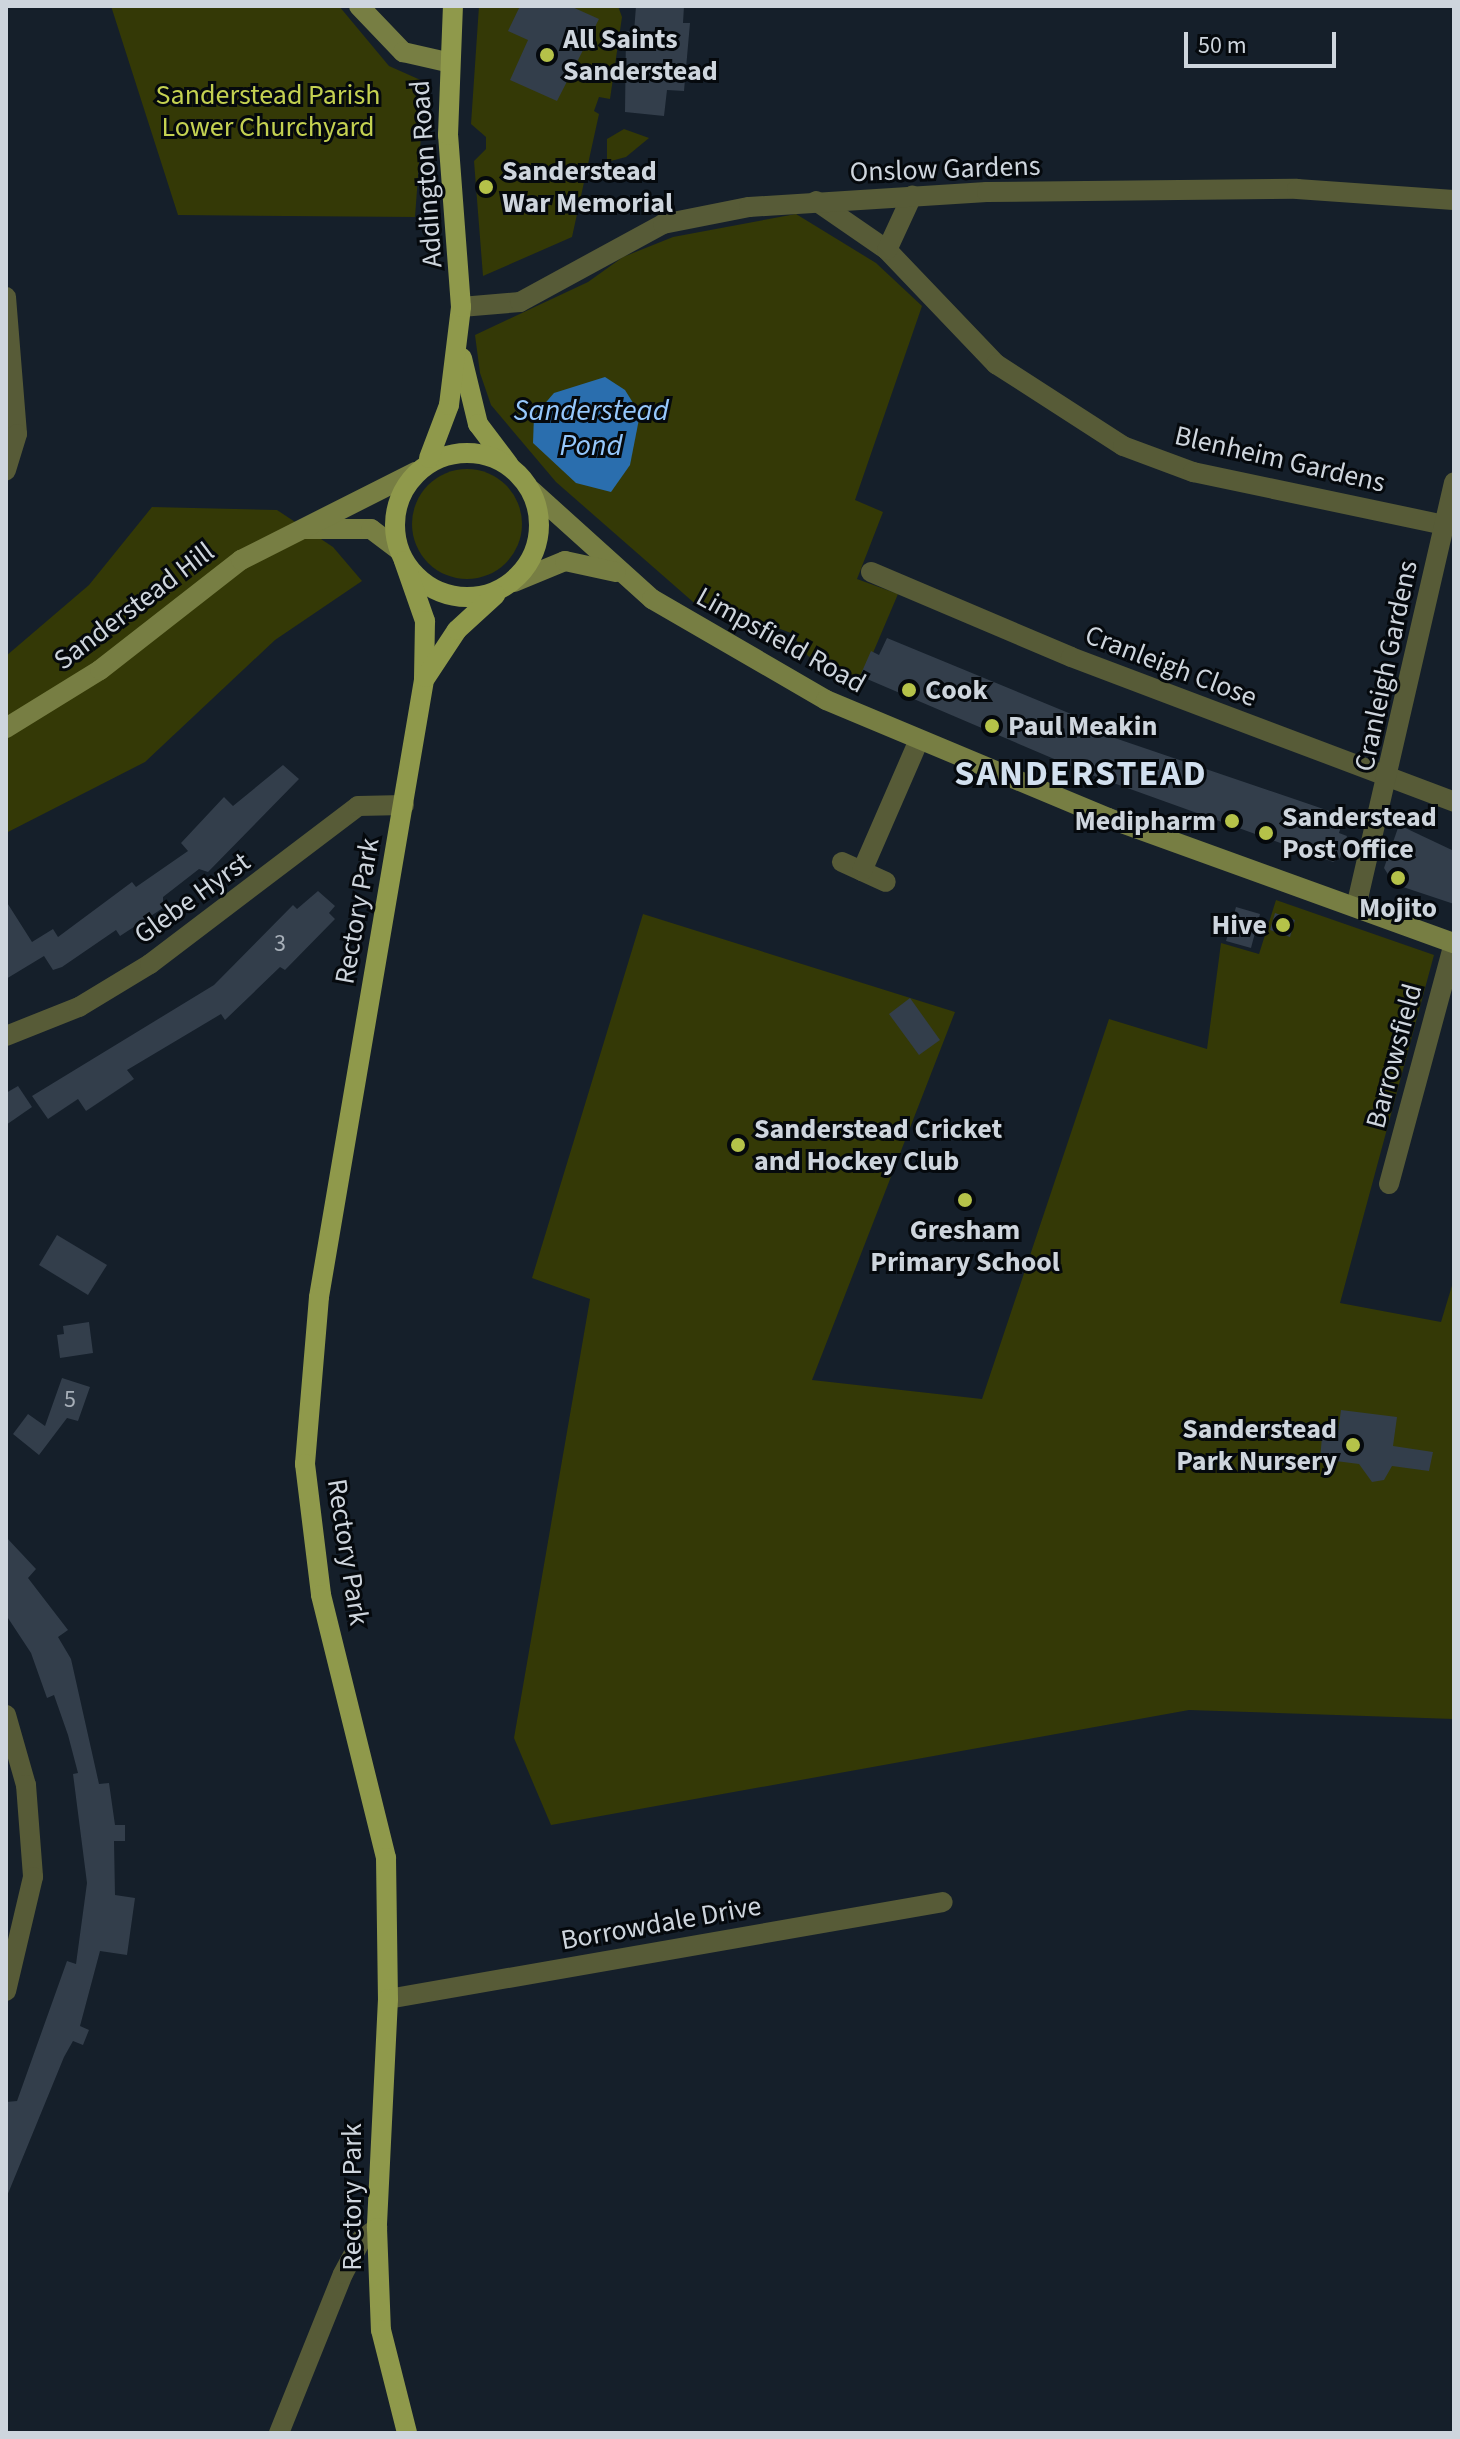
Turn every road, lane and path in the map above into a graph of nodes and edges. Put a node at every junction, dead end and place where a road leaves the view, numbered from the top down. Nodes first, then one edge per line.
1 (359, 6) edge
2 (453, 6) edge
3 (447, 62) junction
4 (912, 196) junction
5 (1454, 200) edge
6 (816, 201) junction
7 (887, 250) junction
8 (6, 297) edge
9 (461, 307) junction
10 (459, 338) junction
11 (422, 465) junction
12 (6, 470) edge
13 (1454, 482) edge
14 (526, 484) junction
15 (1445, 525) junction
16 (296, 529) junction
17 (401, 555) junction
18 (871, 572) dead end
19 (627, 577) junction
20 (507, 586) junction
21 (424, 680) junction
22 (6, 728) edge
23 (919, 740) junction
24 (1389, 781) junction
25 (1454, 802) edge
26 (404, 805) junction
27 (842, 862) dead end
28 (862, 871) junction
29 (886, 882) dead end
30 (1356, 907) junction
31 (1454, 943) edge
32 (6, 1036) edge
33 (1389, 1184) dead end
34 (6, 1715) edge
35 (943, 1902) dead end
36 (6, 1991) edge
37 (388, 1999) junction
38 (377, 2228) junction
39 (279, 2433) edge
40 (407, 2433) edge

1 - 3 main road
2 - 3 main road, Addington Road
3 - 9 main road, Addington Road
4 - 5 street, Onslow Gardens
4 - 6 street, Onslow Gardens
4 - 7 street
6 - 7 street, Blenheim Gardens
6 - 9 street, Onslow Gardens
7 - 15 street, Blenheim Gardens
8 - 12 street
9 - 10 main road, Addington Road
10 - 11 main road
10 - 14 main road
11 - 14 main road
11 - 16 main road, Sanderstead Hill
11 - 17 main road
13 - 15 street, Cranleigh Gardens
14 - 19 main road, Limpsfield Road
14 - 20 main road
15 - 24 street, Cranleigh Gardens
16 - 17 main road, Sanderstead Hill
16 - 22 main road, Sanderstead Hill
17 - 20 main road
17 - 21 main road, Rectory Park
18 - 24 street, Cranleigh Close
19 - 20 main road, Limpsfield Road
19 - 23 main road, Limpsfield Road
20 - 21 main road, Rectory Park
21 - 26 main road, Rectory Park
23 - 28 street
23 - 30 main road, Limpsfield Road
24 - 25 street, Cranleigh Close
24 - 30 street, Cranleigh Gardens
26 - 32 street, Glebe Hyrst
26 - 37 main road, Rectory Park
27 - 28 street
28 - 29 street
30 - 31 main road, Limpsfield Road
31 - 33 street, Barrowsfield
34 - 36 street
35 - 37 street, Borrowdale Drive
37 - 38 main road, Rectory Park
38 - 39 street
38 - 40 main road, Rectory Park

